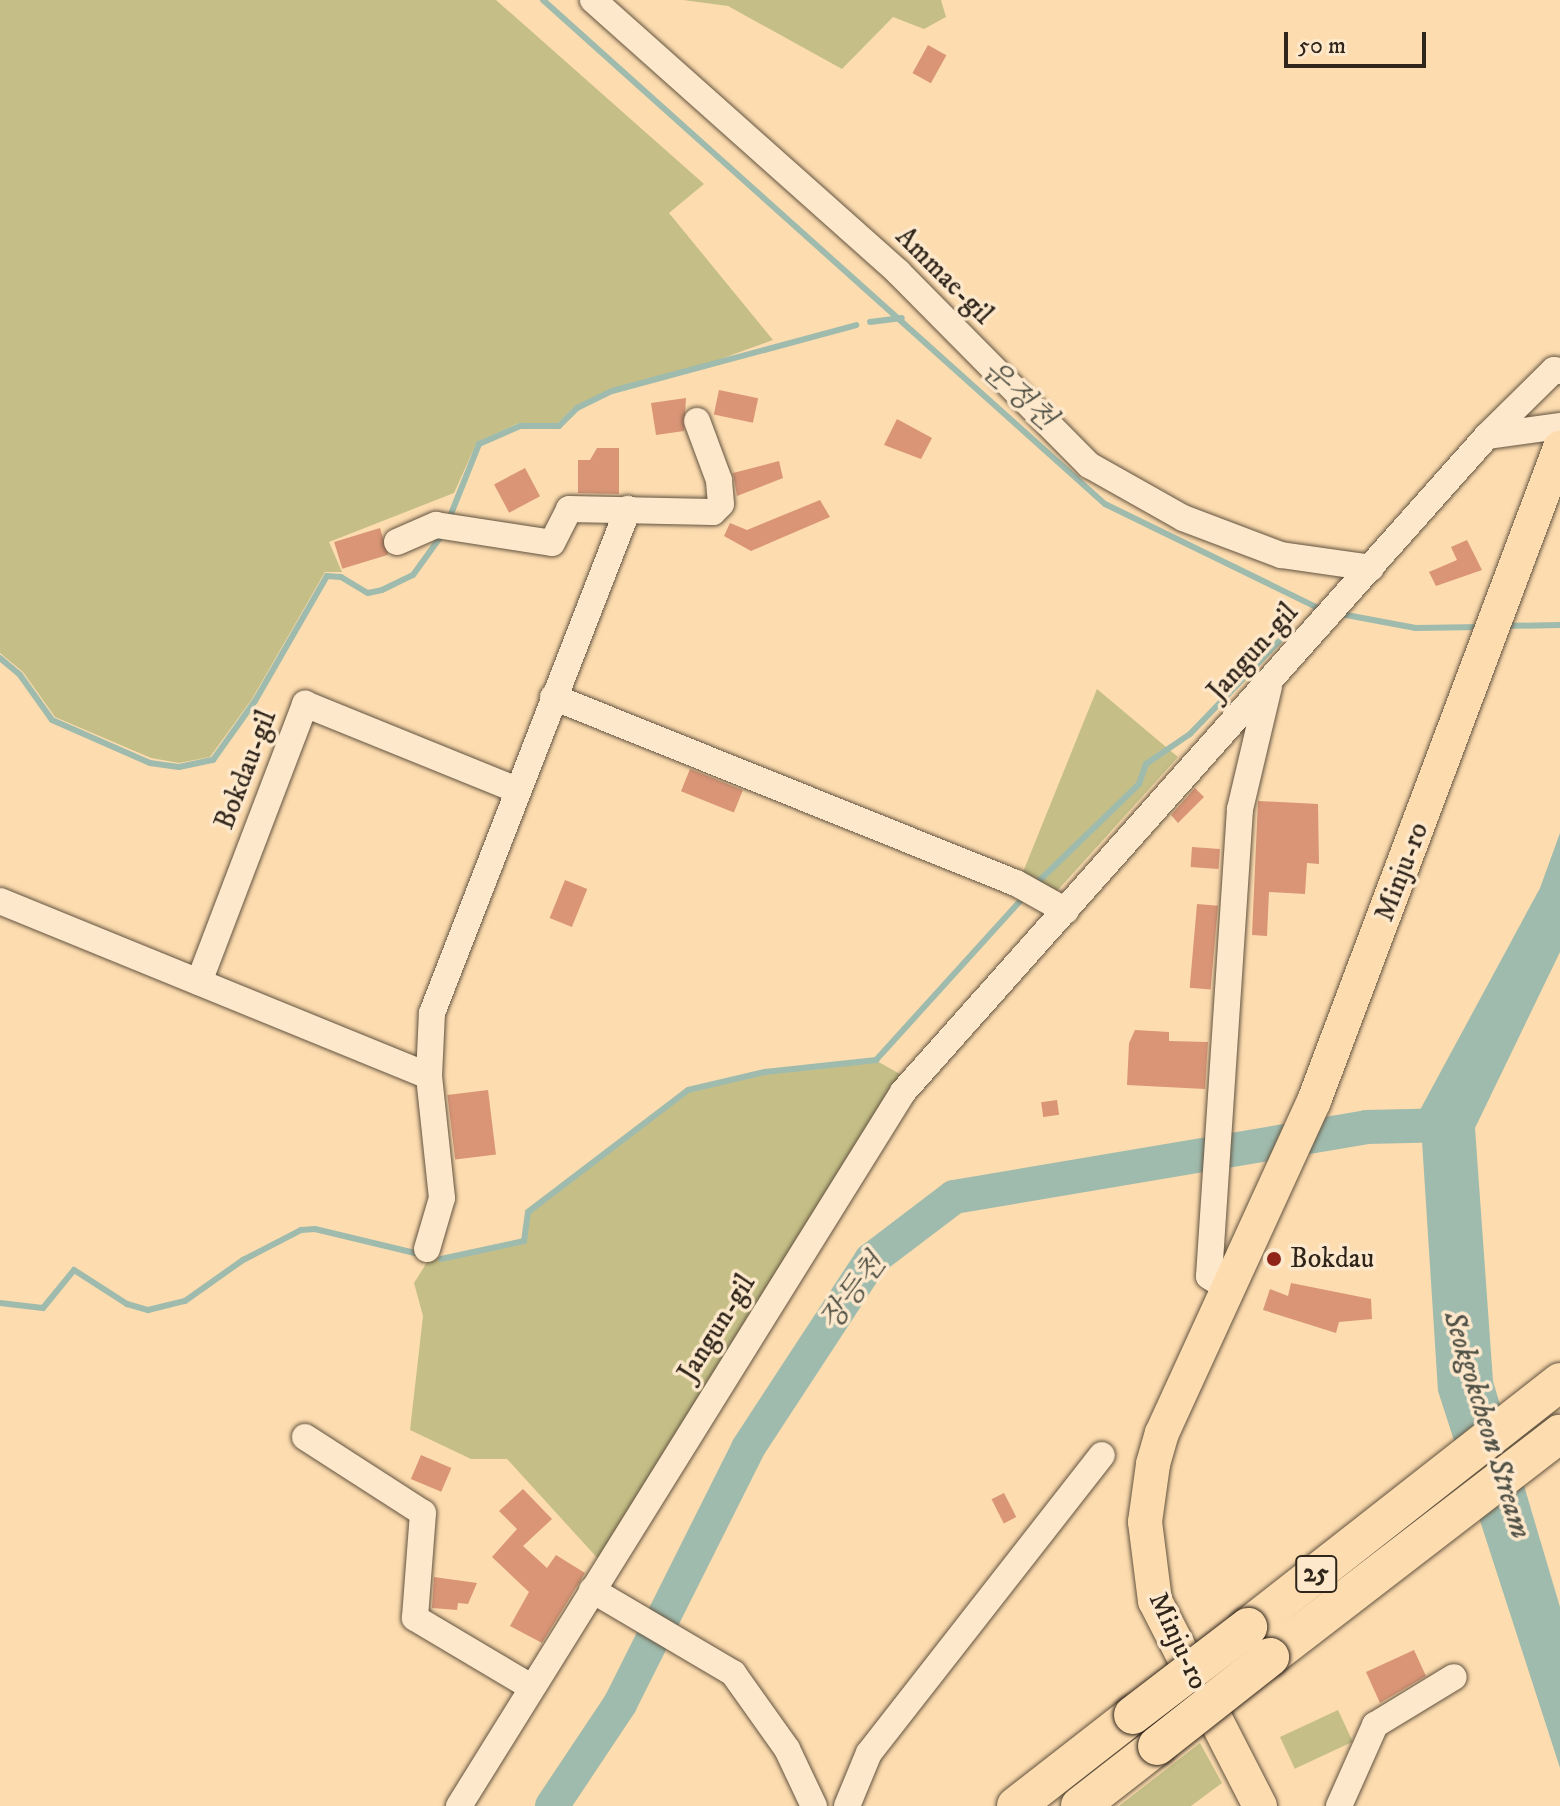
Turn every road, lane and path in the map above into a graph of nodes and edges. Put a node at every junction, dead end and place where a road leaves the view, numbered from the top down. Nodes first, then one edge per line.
1 (593, 0) edge
2 (1560, 371) edge
3 (697, 421) dead end
4 (1560, 426) edge
5 (1487, 436) junction
6 (1560, 448) edge
7 (628, 509) junction
8 (397, 542) dead end
9 (1363, 576) junction
10 (1271, 680) junction
11 (553, 697) junction
12 (517, 790) junction
13 (0, 901) edge
14 (1066, 911) junction
15 (199, 982) junction
16 (429, 1076) junction
17 (427, 1249) dead end
18 (1231, 1290) junction
19 (1545, 1393) edge
20 (305, 1437) dead end
21 (1556, 1437) edge
22 (1102, 1455) dead end
23 (592, 1590) junction
24 (1454, 1677) dead end
25 (531, 1687) junction
26 (459, 1806) edge
27 (814, 1806) edge
28 (847, 1806) edge
29 (1016, 1806) edge
30 (1080, 1806) edge
31 (1260, 1806) edge
32 (1339, 1806) edge

1 - 9 street, Ammae-gil
2 - 5 street, Jangun-gil
3 - 7 street
4 - 5 street
5 - 9 street, Jangun-gil
6 - 18 main road, Minju-ro
7 - 8 street
7 - 11 street
9 - 10 street, Jangun-gil
10 - 14 street, Jangun-gil
10 - 18 street
11 - 12 street
11 - 14 street
12 - 15 street, Bokdau-gil
12 - 16 street
13 - 15 street
14 - 23 street, Jangun-gil
15 - 16 street
16 - 17 street
18 - 31 main road, Minju-ro
19 - 29 highway, 25, bridge
20 - 25 street
21 - 30 highway, 25, bridge
22 - 28 street
23 - 25 street, Jangun-gil
23 - 27 street
24 - 32 street
25 - 26 street, Jangun-gil

